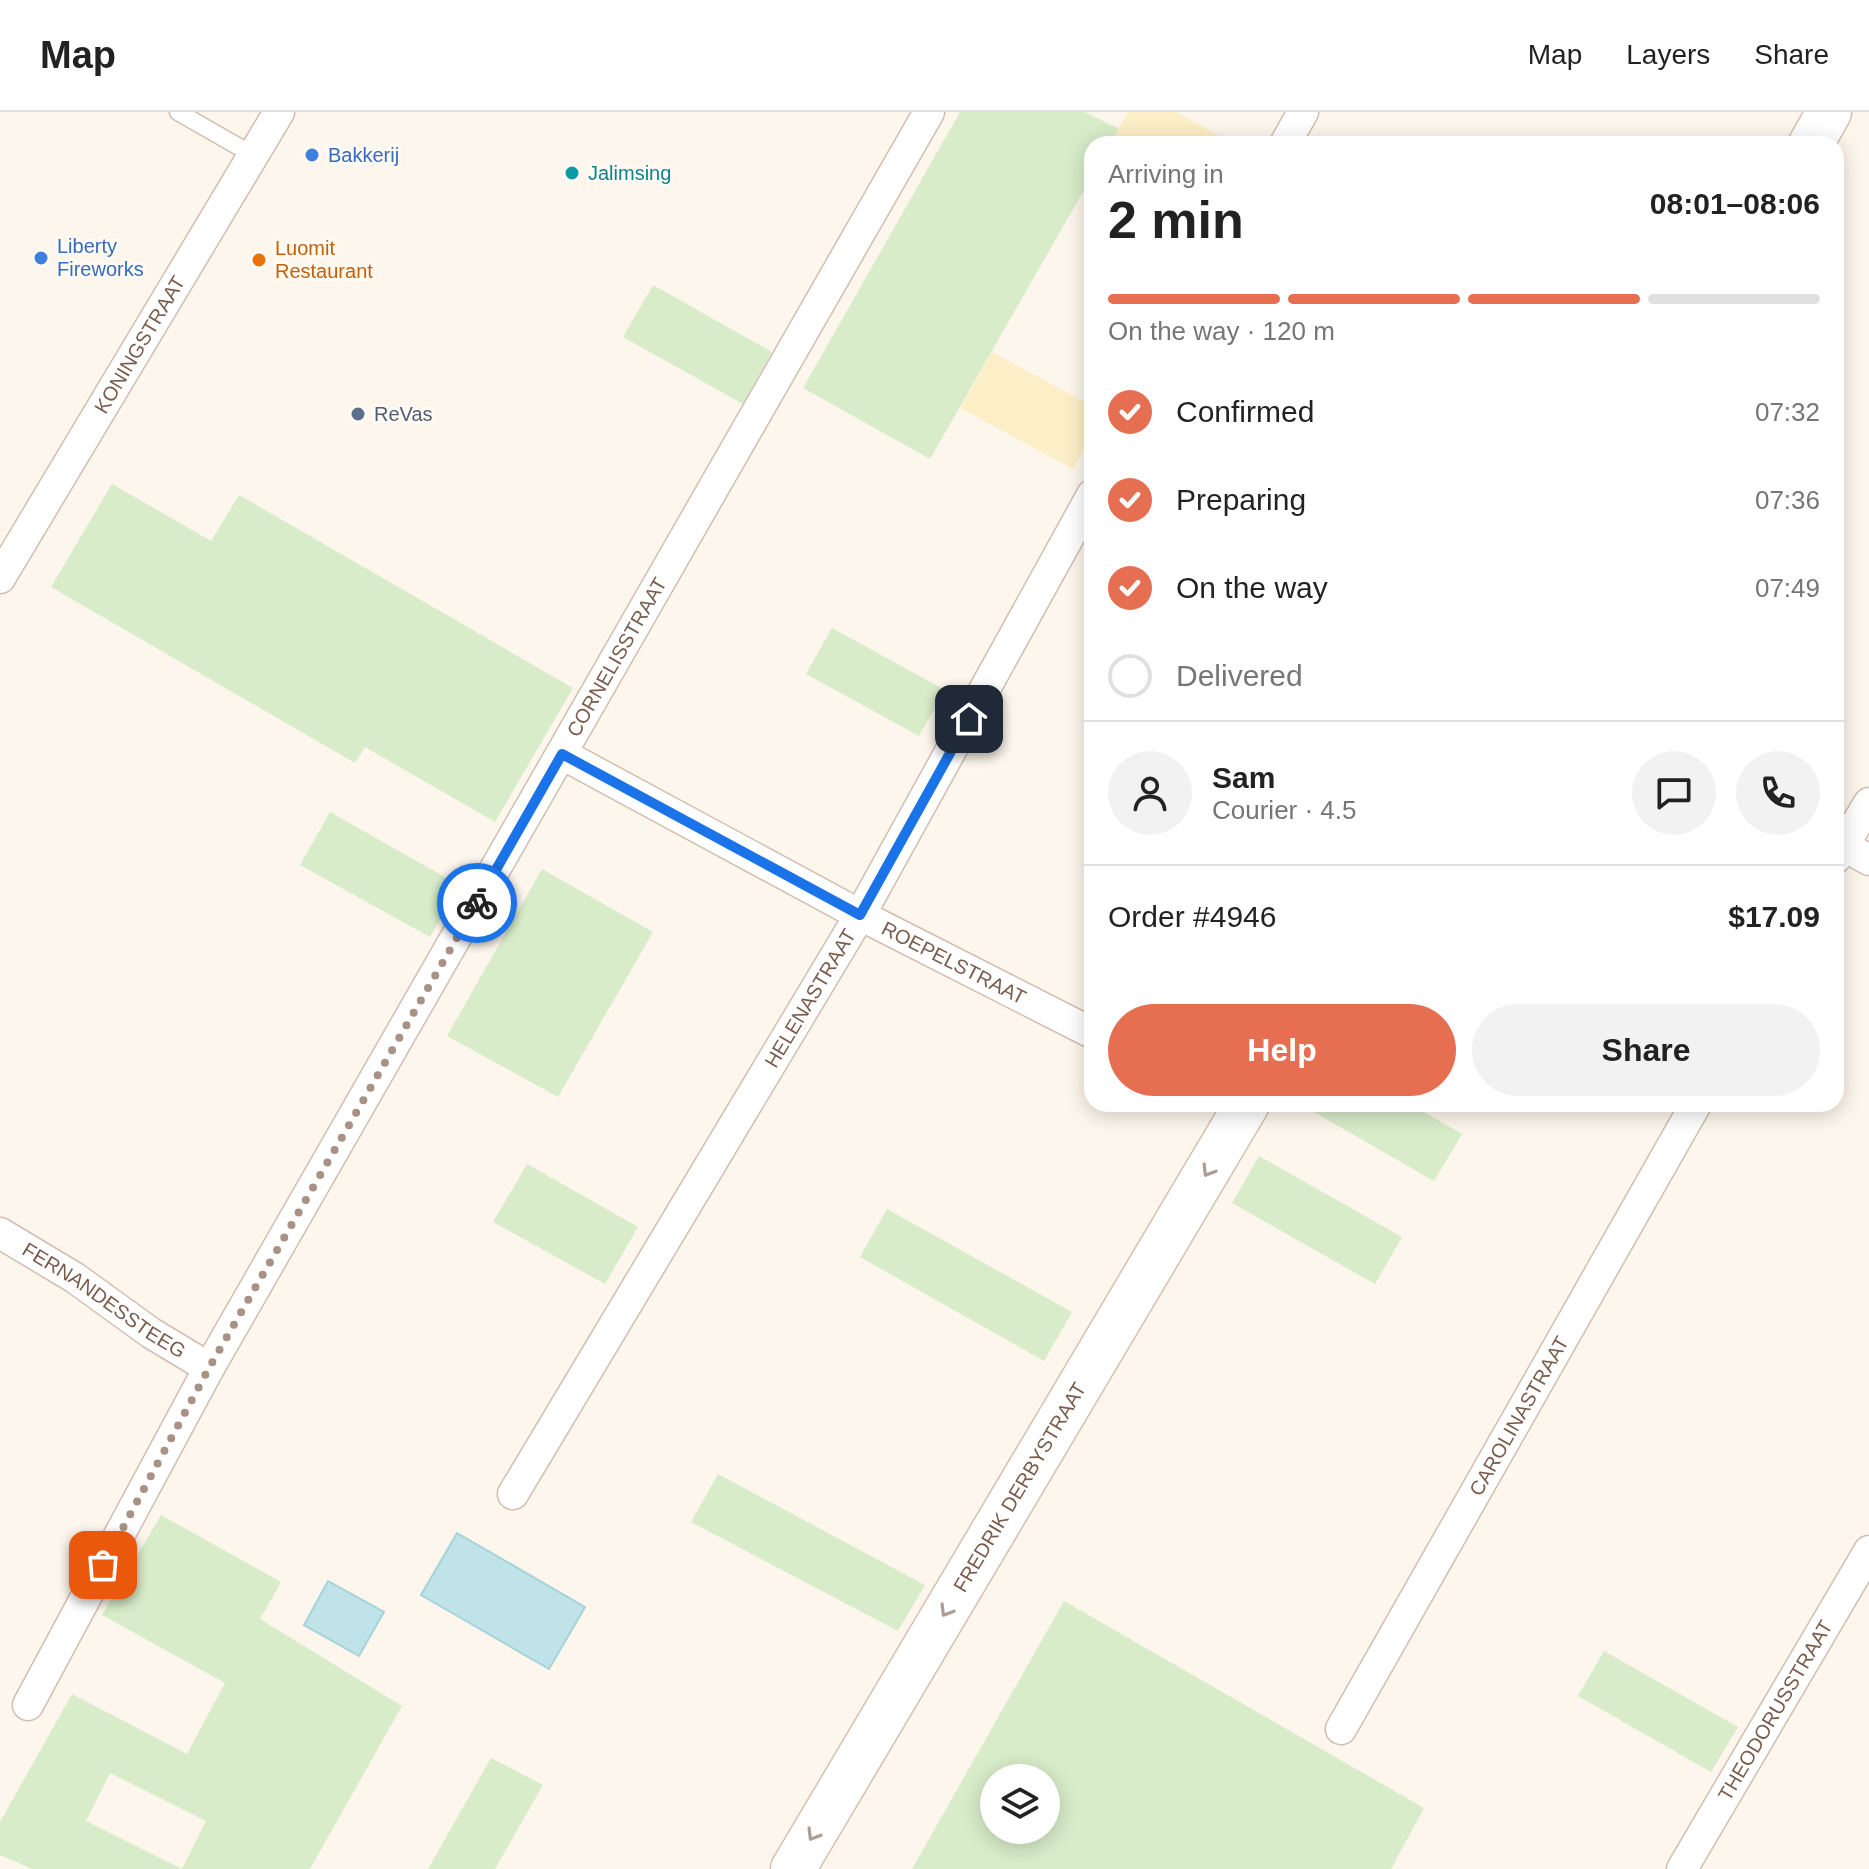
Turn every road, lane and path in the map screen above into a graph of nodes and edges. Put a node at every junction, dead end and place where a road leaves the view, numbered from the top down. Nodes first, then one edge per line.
1 (178, 112) edge
2 (279, 112) edge
3 (929, 112) edge
4 (1303, 112) edge
5 (1829, 112) edge
6 (1290, 136) edge
7 (1816, 136) edge
8 (253, 155) junction
9 (1084, 509) edge
10 (0, 578) edge
11 (562, 754) junction
12 (1869, 803) edge
13 (1846, 851) edge
14 (860, 915) junction
15 (1084, 1029) edge
16 (1236, 1112) edge
17 (1691, 1112) edge
18 (0, 1233) edge
19 (209, 1368) junction
20 (513, 1494) dead end
21 (1869, 1551) edge
22 (28, 1705) dead end
23 (1341, 1729) dead end
24 (793, 1869) edge
25 (1682, 1869) edge

1 - 8 lane
2 - 8 street, KONINGSTRAAT
3 - 11 street, CORNELISSTRAAT
4 - 6 street
5 - 7 main road
8 - 10 street, KONINGSTRAAT
9 - 14 street, HELENASTRAAT
11 - 14 street, ROEPELSTRAAT
11 - 19 street, CORNELISSTRAAT
12 - 13 street
14 - 15 street, ROEPELSTRAAT
14 - 20 street, HELENASTRAAT
16 -> 24 main road, FREDRIK DERBYSTRAAT
17 - 23 street, CAROLINASTRAAT
18 - 19 street, FERNANDESSTEEG
19 - 22 street, CORNELISSTRAAT
21 - 25 street, THEODORUSSTRAAT

